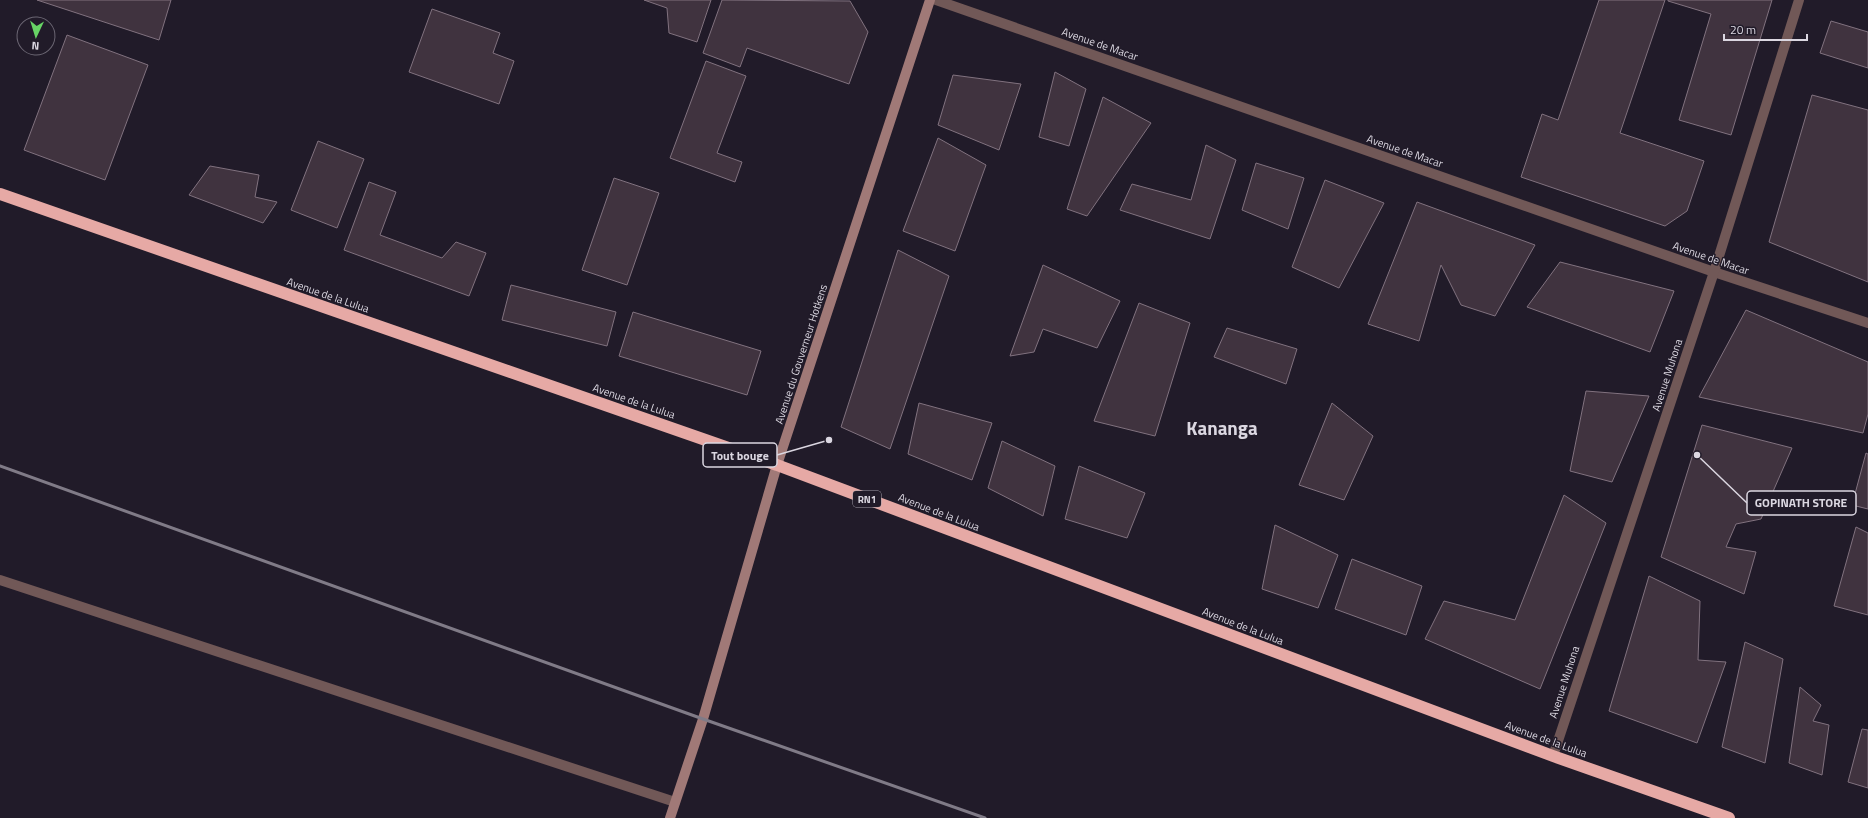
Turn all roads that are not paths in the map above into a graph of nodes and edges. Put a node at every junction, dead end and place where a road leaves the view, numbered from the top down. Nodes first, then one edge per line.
1 (930, 0) edge
2 (936, 0) edge
3 (1799, 0) edge
4 (0, 194) edge
5 (1714, 272) junction
6 (1868, 323) edge
7 (777, 465) junction
8 (0, 580) edge
9 (1553, 756) junction
10 (675, 802) junction
11 (670, 818) edge
12 (1729, 818) edge

1 - 7 street, Avenue du Gouverneur Hotkens
2 - 5 street, Avenue de Macar
3 - 5 street, Avenue Muhona
4 - 7 highway, Avenue de la Lulua / RN1
5 - 6 street, Avenue de Macar
5 - 9 street, Avenue Muhona
7 - 9 highway, Avenue de la Lulua / RN1
7 - 10 street, Avenue du Gouverneur Hotkens
8 - 10 street
9 - 12 highway, Avenue de la Lulua / RN1
10 - 11 street, Avenue du Gouverneur Hotkens

